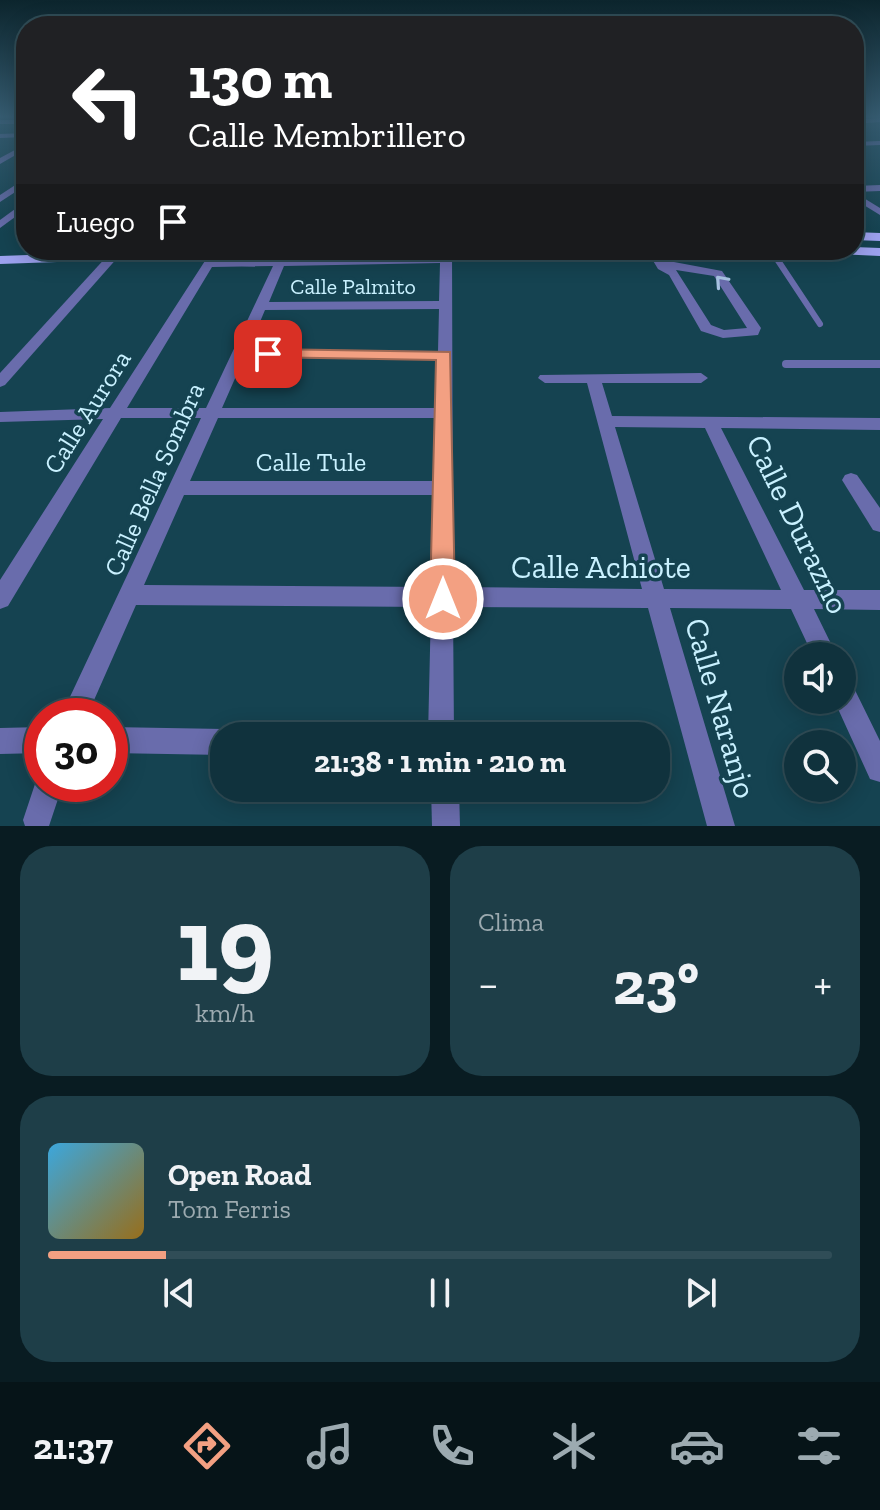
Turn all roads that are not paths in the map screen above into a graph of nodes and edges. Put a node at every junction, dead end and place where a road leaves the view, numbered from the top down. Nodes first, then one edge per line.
1 (16, 191) edge
2 (0, 206) edge
3 (16, 212) edge
4 (0, 225) edge
5 (109, 260) edge
6 (212, 260) edge
7 (280, 260) edge
8 (446, 260) edge
9 (658, 260) edge
10 (668, 260) edge
11 (778, 260) edge
12 (445, 305) junction
13 (260, 306) junction
14 (820, 324) dead end
15 (239, 354) junction
16 (444, 355) junction
17 (786, 364) dead end
18 (880, 364) edge
19 (545, 378) dead end
20 (593, 378) junction
21 (701, 378) dead end
22 (0, 382) edge
23 (117, 413) junction
24 (212, 413) junction
25 (444, 413) junction
26 (0, 417) edge
27 (606, 421) junction
28 (710, 422) junction
29 (880, 424) edge
30 (851, 480) dead end
31 (178, 488) junction
32 (443, 488) junction
33 (880, 524) edge
34 (129, 595) junction
35 (656, 598) junction
36 (0, 599) edge
37 (443, 599) junction
38 (797, 600) junction
39 (880, 600) edge
40 (818, 642) edge
41 (82, 698) edge
42 (853, 714) edge
43 (441, 722) edge
44 (24, 740) edge
45 (128, 740) edge
46 (0, 741) edge
47 (210, 742) edge
48 (880, 769) edge
49 (43, 802) edge
50 (445, 802) edge
51 (37, 820) dead end
52 (446, 826) edge
53 (721, 826) edge

1 - 2 street
3 - 4 street
5 - 22 street
6 - 23 street, Calle Aurora
7 - 13 street, Calle Bella Sombra
8 - 12 street
9 -> 10 street
11 - 14 lane
12 - 13 street, Calle Palmito
12 - 16 street
13 - 15 street, Calle Bella Sombra
15 - 16 street
15 - 24 street, Calle Bella Sombra
16 - 25 street
17 - 18 lane
19 - 20 street
20 - 21 street
20 - 27 street, Calle Naranjo
23 - 24 street
23 - 26 street
23 - 36 street, Calle Aurora
24 - 25 street
24 - 31 street, Calle Bella Sombra
25 - 32 street
27 - 28 street
27 - 35 street, Calle Naranjo
28 - 29 street
28 - 38 street, Calle Durazno
30 - 33 street
31 - 32 street, Calle Tule
31 - 34 street, Calle Bella Sombra
32 - 37 street
34 - 37 street, Calle Achiote
34 - 41 street, Calle Bella Sombra
35 - 37 street, Calle Achiote
35 - 38 street, Calle Achiote
35 - 53 street, Calle Naranjo
37 - 43 street
38 - 39 street, Calle Achiote
38 - 40 street, Calle Durazno
42 - 48 street
44 - 46 street
45 - 47 street
49 - 51 street
50 - 52 street

